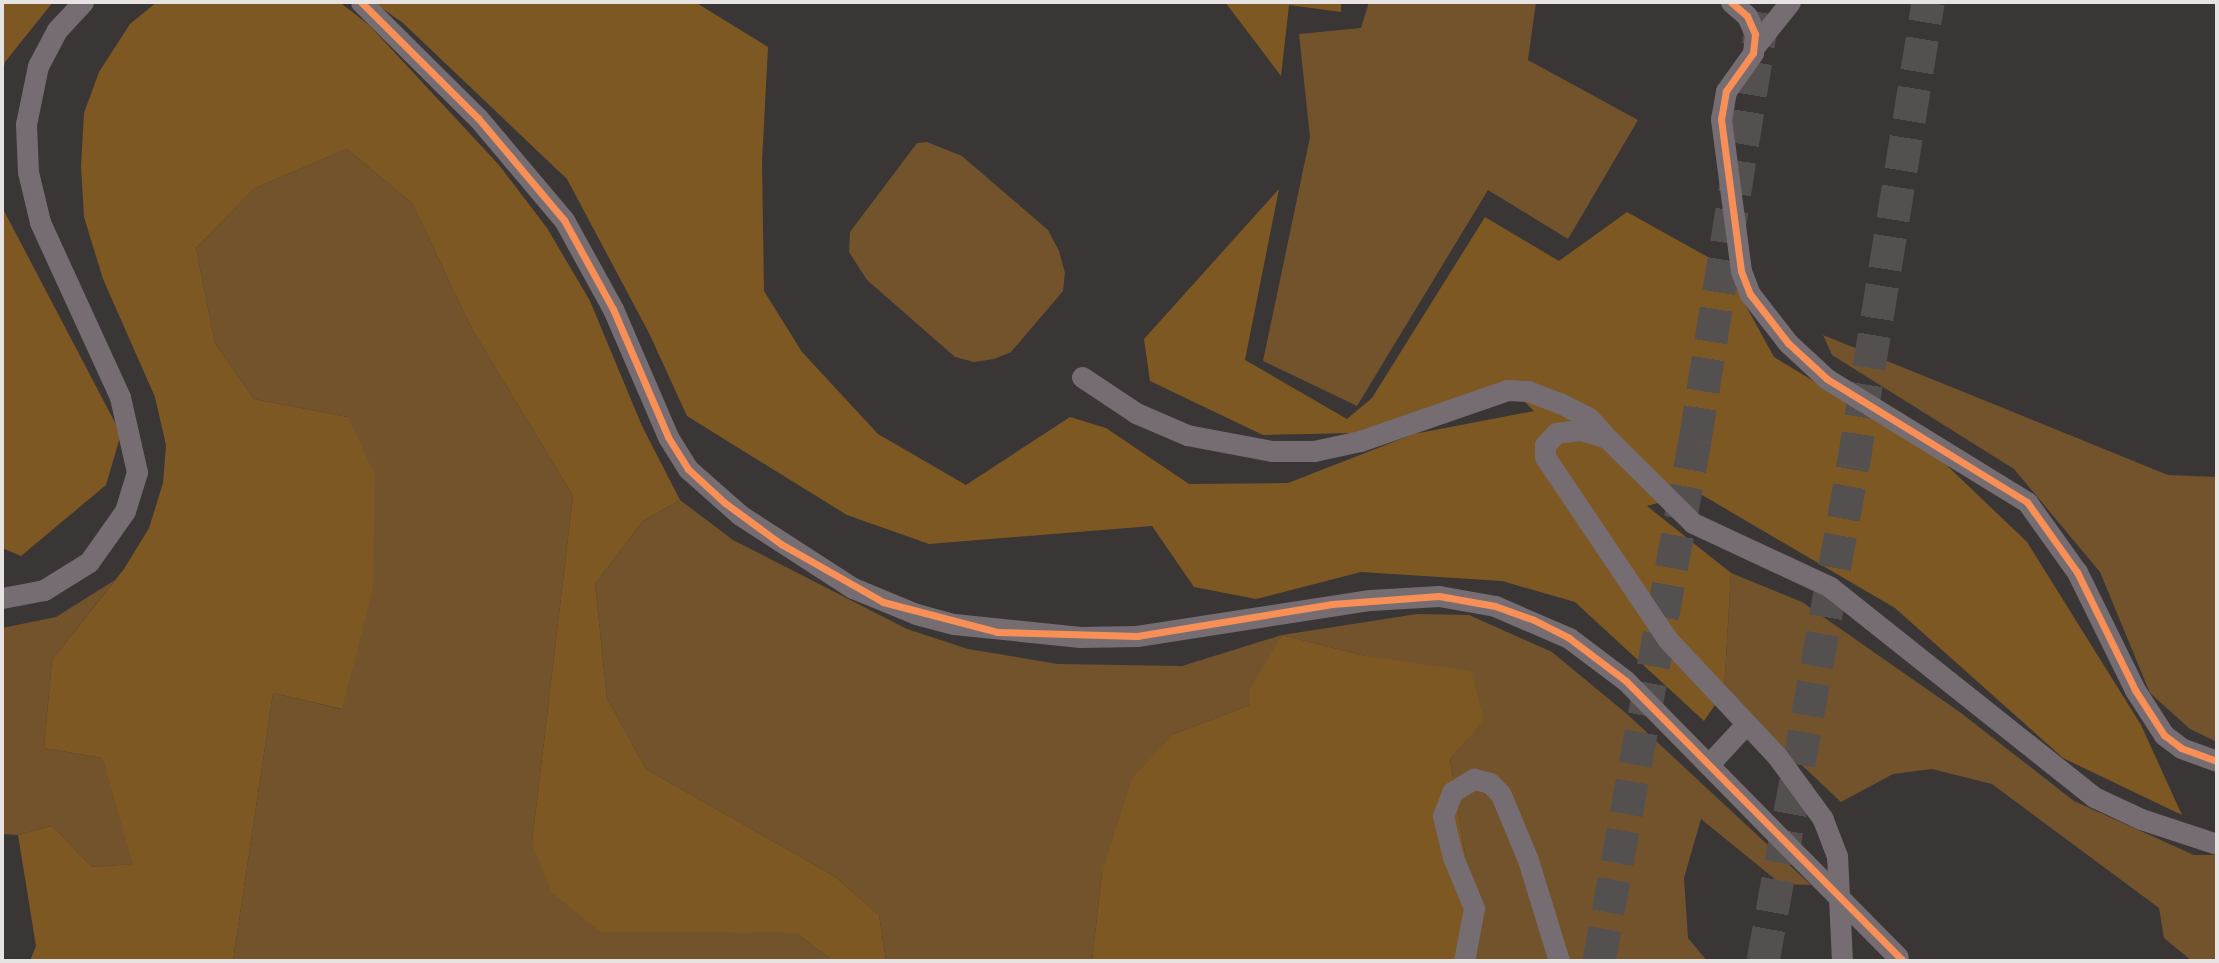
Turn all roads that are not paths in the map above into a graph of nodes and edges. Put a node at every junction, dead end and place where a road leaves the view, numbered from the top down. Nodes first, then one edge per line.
1 (83, 2) edge
2 (361, 2) edge
3 (1731, 2) edge
4 (1790, 2) edge
5 (1755, 46) junction
6 (1082, 377) dead end
7 (1607, 438) junction
8 (2, 598) edge
9 (1747, 723) junction
10 (2217, 761) edge
11 (1710, 763) junction
12 (2217, 844) edge
13 (1901, 959) edge
14 (1464, 961) edge
15 (1559, 961) edge
16 (1842, 961) edge

1 - 8 street
2 - 11 street
3 - 5 street
4 - 5 street
5 - 10 street
6 - 7 street
7 - 9 street
7 - 12 street
9 - 11 street
9 - 16 street
11 - 13 street, bridge
14 - 15 street

